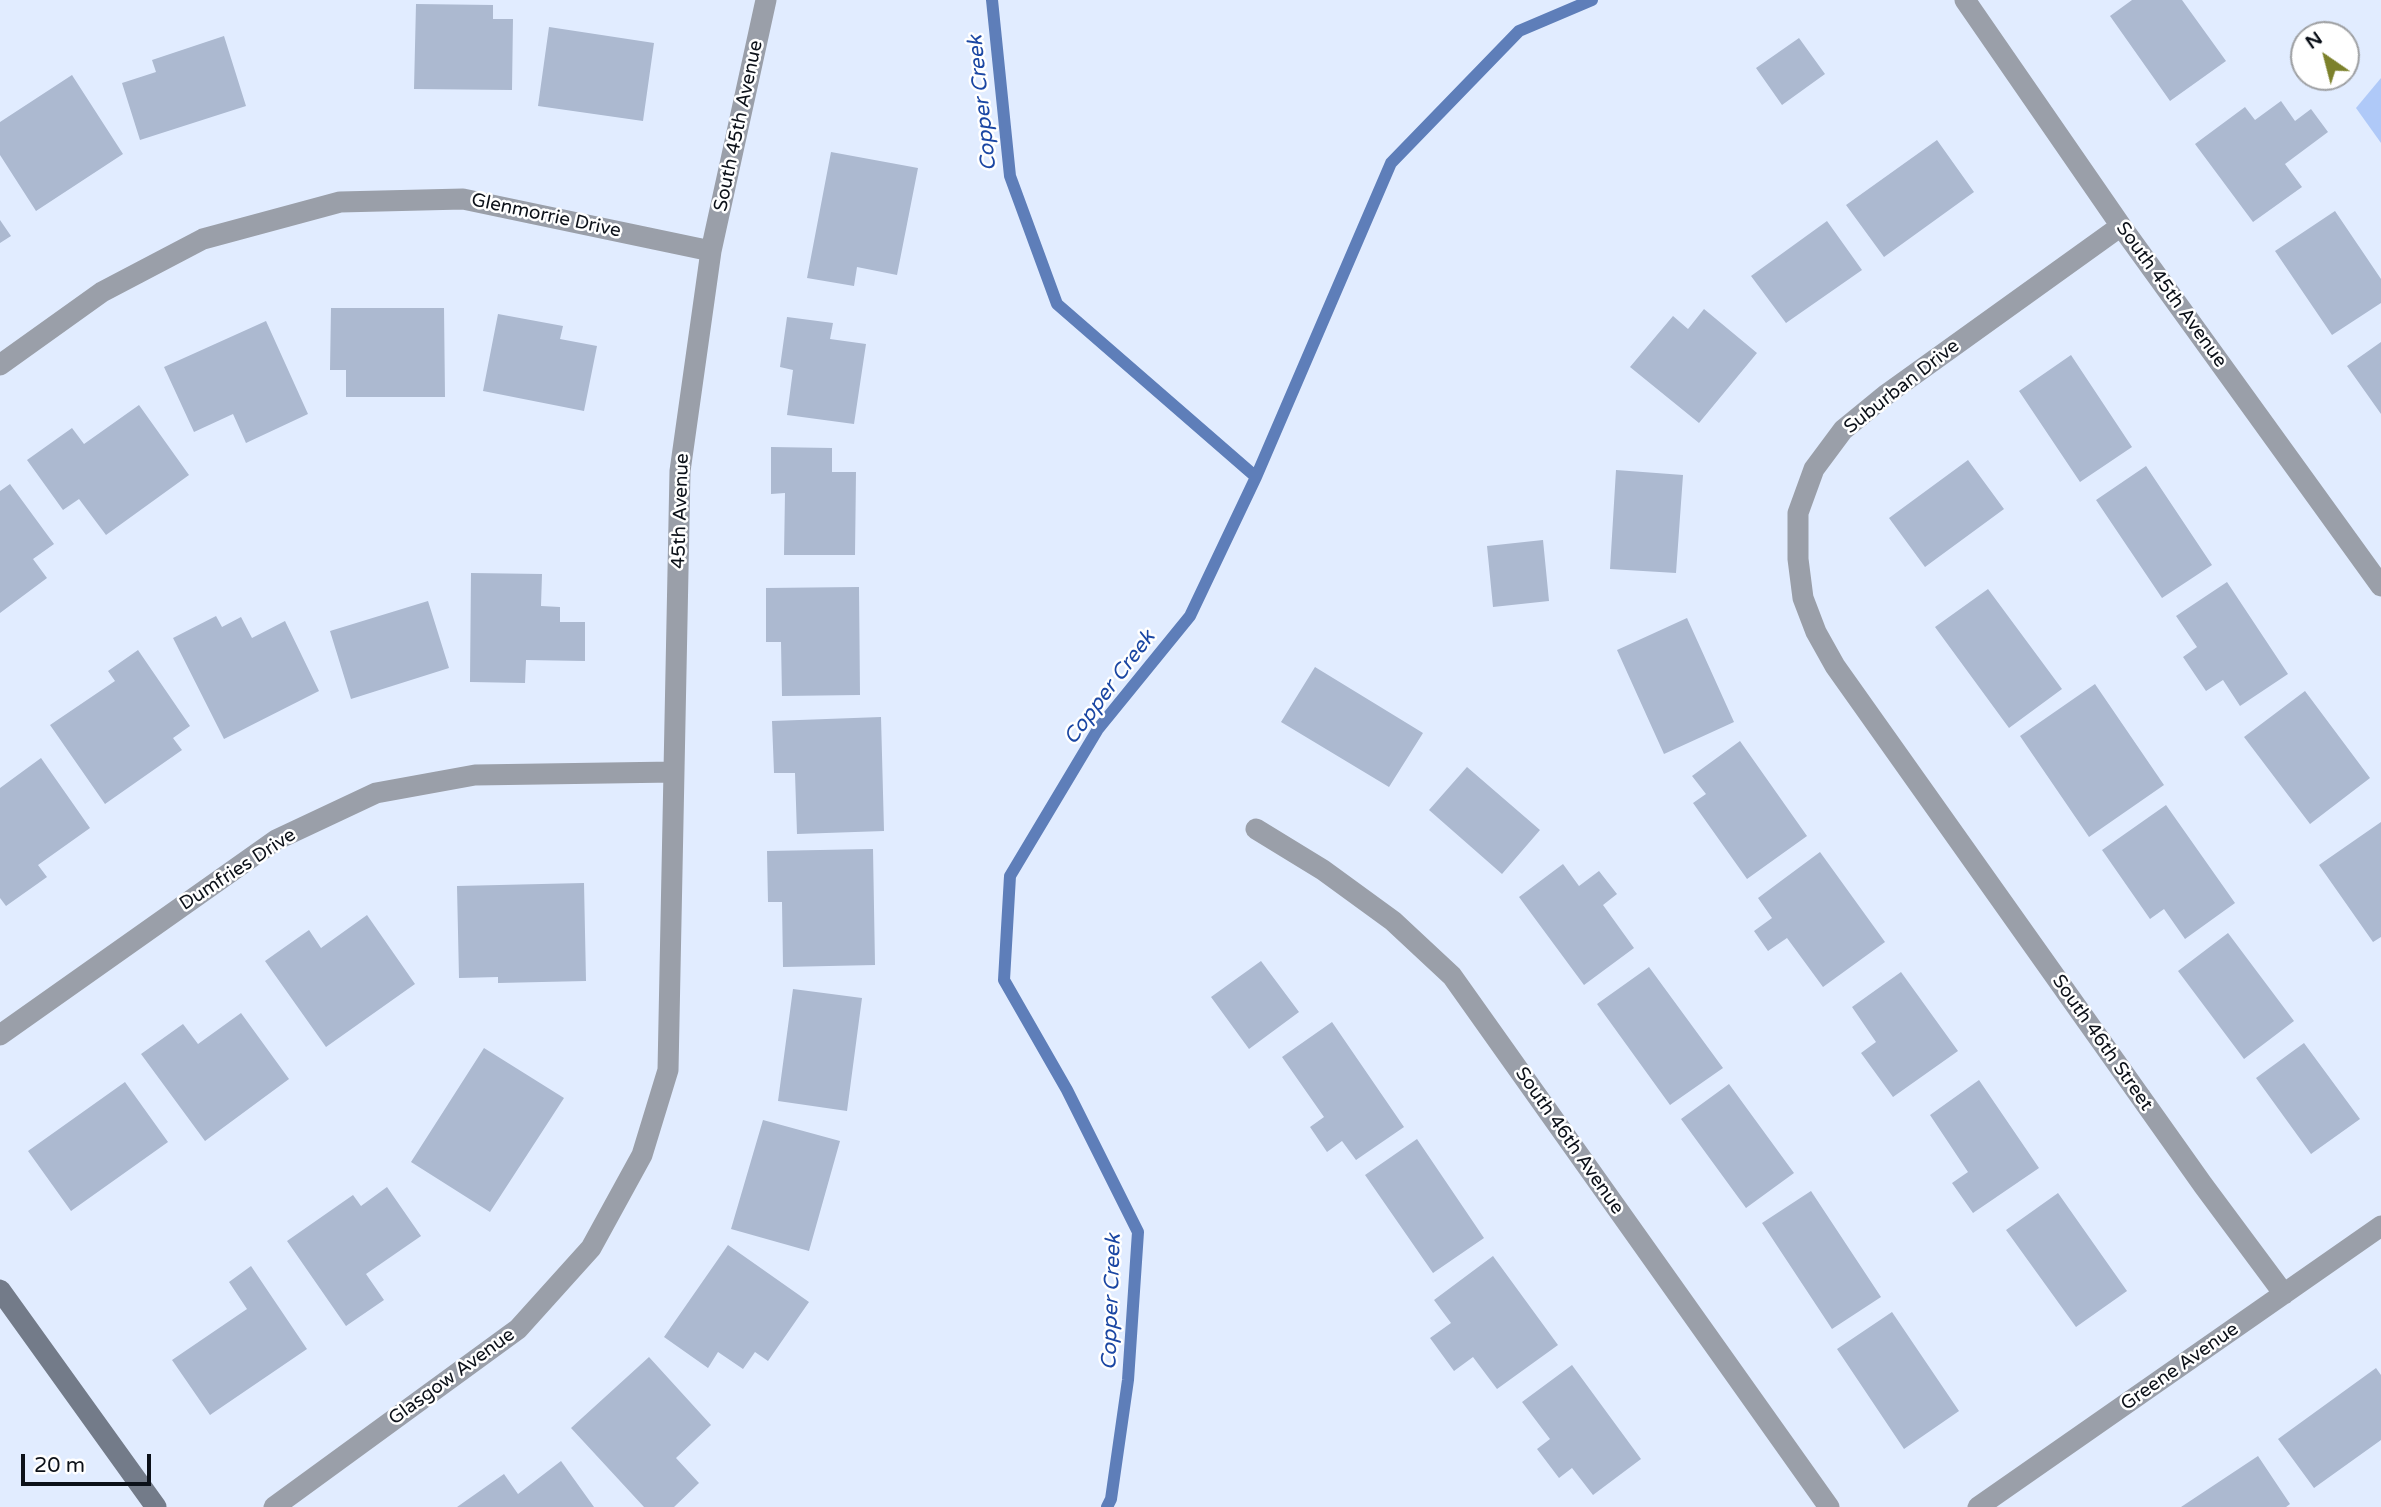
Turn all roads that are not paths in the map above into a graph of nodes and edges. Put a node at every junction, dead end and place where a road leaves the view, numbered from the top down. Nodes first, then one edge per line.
1 (766, 0) edge
2 (1965, 0) edge
3 (2121, 226) junction
4 (712, 251) junction
5 (0, 365) edge
6 (2381, 586) edge
7 (674, 772) junction
8 (1923, 790) joint
9 (1256, 829) dead end
10 (0, 1035) edge
11 (2381, 1226) edge
12 (0, 1290) edge
13 (2284, 1294) junction
14 (156, 1507) edge
15 (274, 1507) edge
16 (1829, 1507) edge
17 (1978, 1507) edge

1 - 4 street, South 45th Avenue
2 - 3 street, South 45th Avenue
3 - 6 street, South 45th Avenue
3 - 8 street, Suburban Drive
4 - 5 street, Glenmorrie Drive
4 - 7 street, 45th Avenue
7 - 10 street, Dumfries Drive
7 - 15 street, Glasgow Avenue
8 - 13 street, South 46th Street
9 - 16 street, South 46th Avenue
11 - 13 street, Greene Avenue
12 - 14 street
13 - 17 street, Greene Avenue

